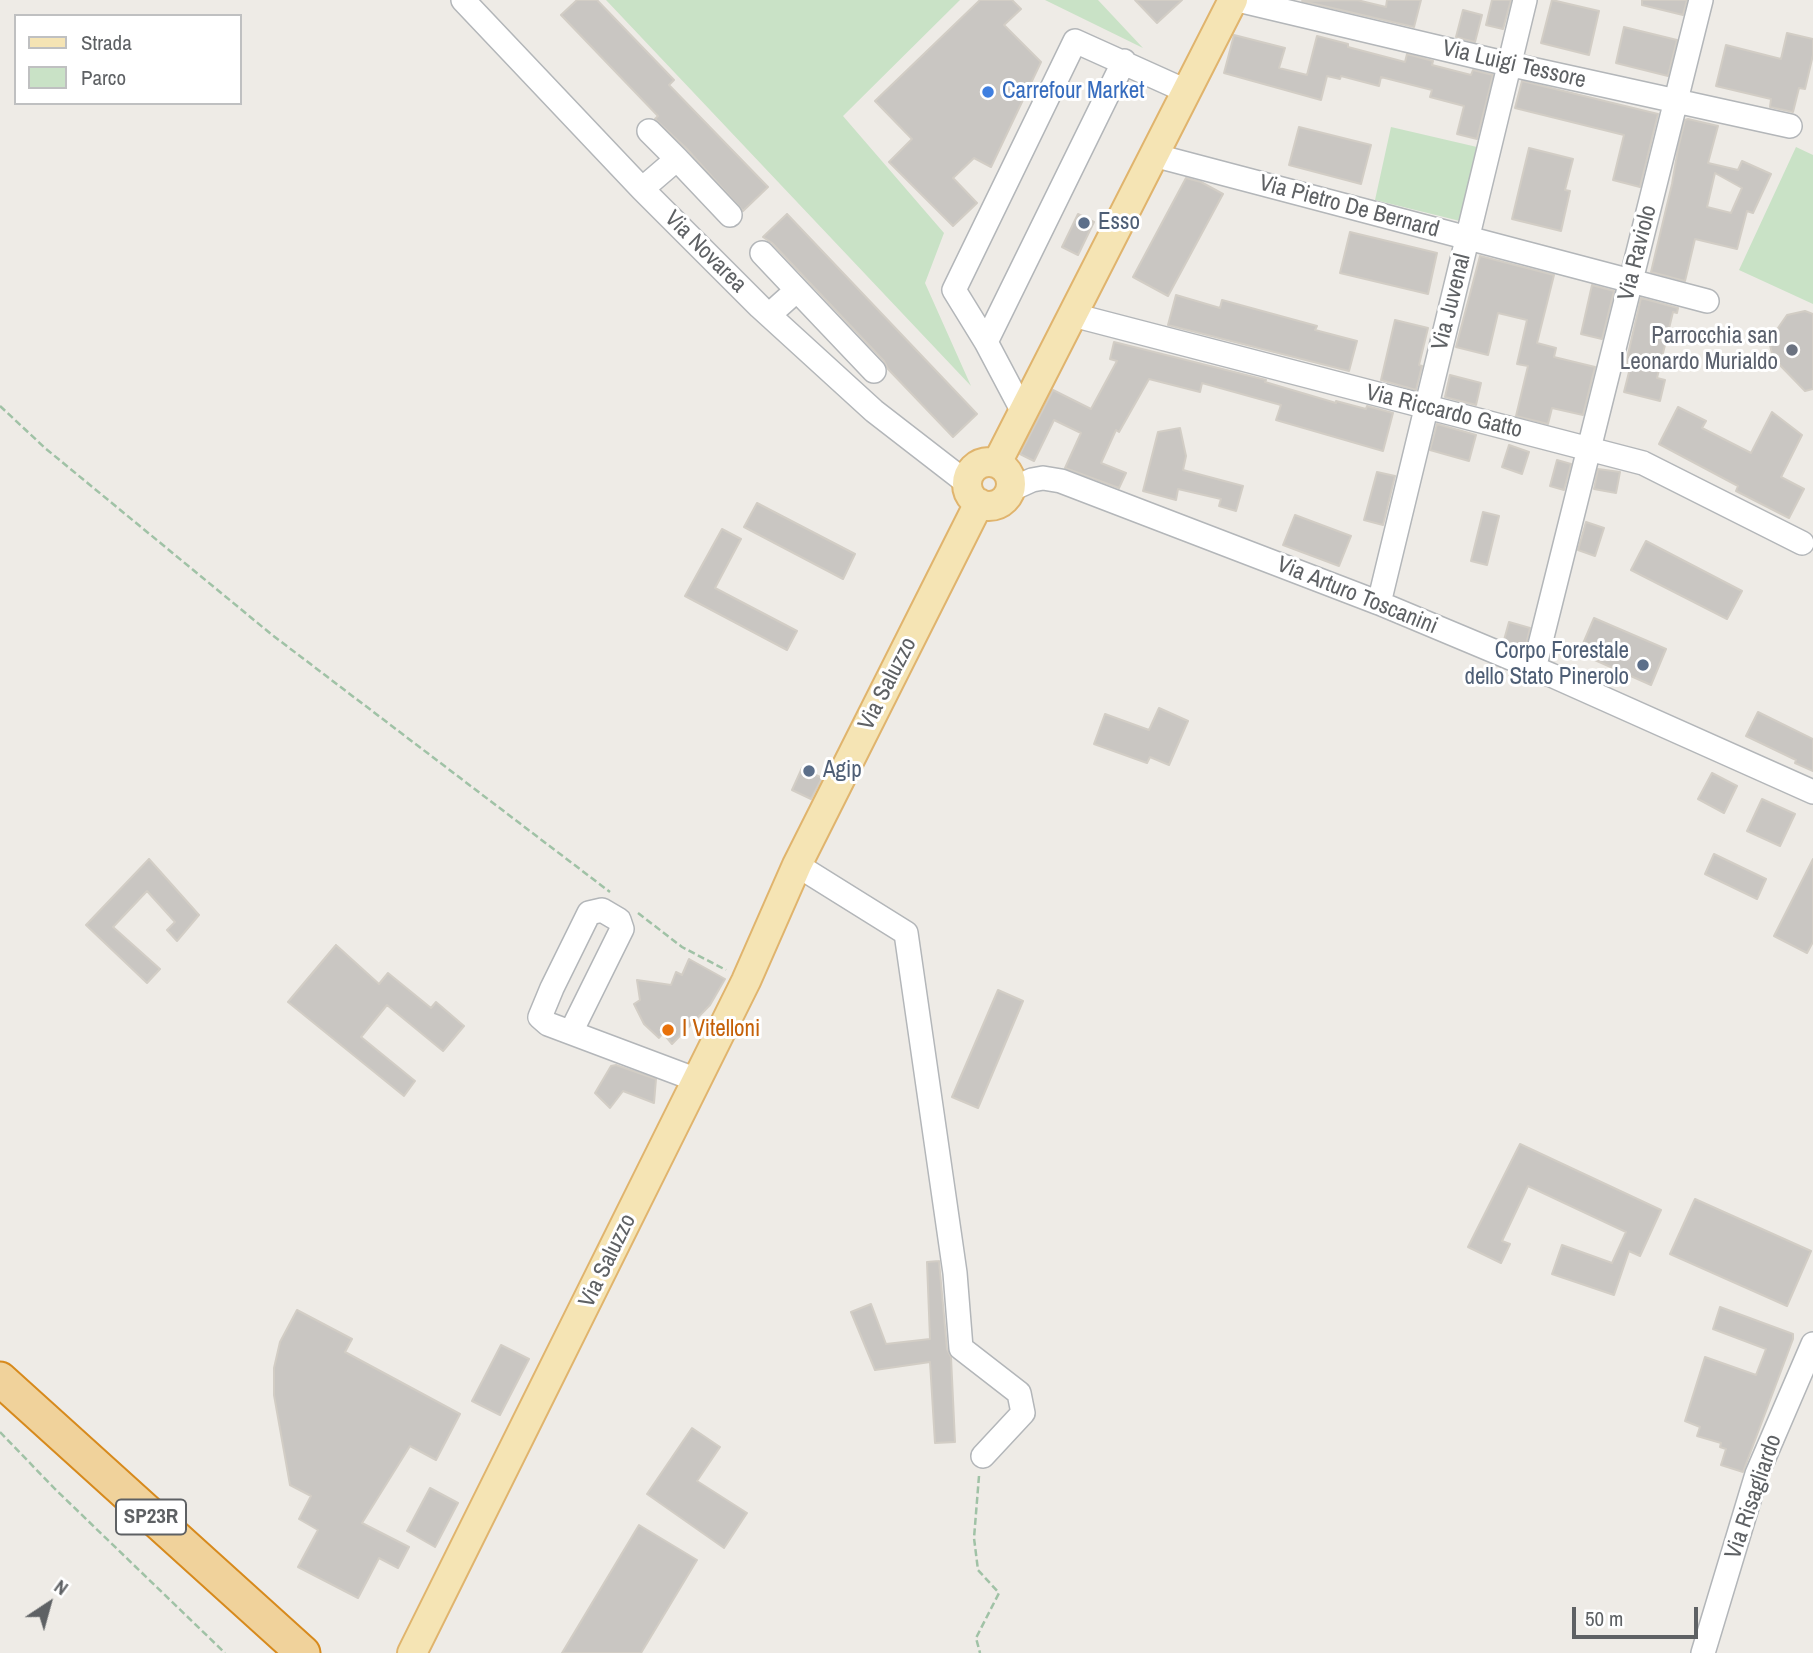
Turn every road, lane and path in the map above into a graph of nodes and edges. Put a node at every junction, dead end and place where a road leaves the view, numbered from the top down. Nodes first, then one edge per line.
1 (463, 0) edge
2 (1236, 0) edge
3 (1525, 0) edge
4 (1701, 0) edge
5 (1124, 61) junction
6 (1508, 64) junction
7 (1186, 91) junction
8 (1677, 102) junction
9 (1790, 126) dead end
10 (649, 131) dead end
11 (1153, 155) junction
12 (677, 159) junction
13 (642, 189) junction
14 (730, 215) dead end
15 (1468, 238) junction
16 (762, 253) dead end
17 (1631, 280) junction
18 (797, 290) junction
19 (1707, 301) dead end
20 (769, 315) junction
21 (1073, 315) junction
22 (986, 342) junction
23 (874, 371) dead end
24 (0, 406) edge
25 (1427, 408) junction
26 (1023, 412) junction
27 (1589, 449) junction
28 (997, 463) junction
29 (1010, 490) junction
30 (973, 493) junction
31 (1802, 543) dead end
32 (1379, 603) junction
33 (1534, 669) junction
34 (1813, 792) edge
35 (797, 865) junction
36 (616, 896) dead end
37 (638, 913) dead end
38 (746, 981) junction
39 (571, 1032) junction
40 (698, 1080) junction
41 (1813, 1344) edge
42 (0, 1379) edge
43 (0, 1402) edge
44 (0, 1432) edge
45 (983, 1456) joint
46 (225, 1653) edge
47 (278, 1653) edge
48 (303, 1653) edge
49 (412, 1653) edge
50 (979, 1653) edge
51 (1703, 1653) edge

1 - 13 street, Via Novarea
2 - 6 street, Via Luigi Tessore
2 - 7 main road
3 - 6 street, Via Juvenal
4 - 8 street, Via Raviolo
5 - 7 street
5 - 22 street
5 - 22 street
6 - 8 street, Via Luigi Tessore
6 - 15 street, Via Juvenal
7 - 11 main road
8 - 9 street, Via Luigi Tessore
8 - 17 street, Via Raviolo
10 - 12 street
11 - 15 street, Via Pietro De Bernard
11 - 21 main road
12 - 13 street
12 - 14 street
13 - 20 street, Via Novarea
15 - 17 street, Via Pietro De Bernard
15 - 25 street, Via Juvenal
16 - 18 street
17 - 19 street, Via Pietro De Bernard
17 - 27 street, Via Raviolo
18 - 20 street
18 - 23 street
20 - 30 street, Via Novarea
21 - 25 street, Via Riccardo Gatto
21 - 26 main road
22 - 26 street
24 - 36 path
25 - 27 street, Via Riccardo Gatto
25 - 32 street, Via Juvenal
26 - 28 main road
27 - 31 street, Via Riccardo Gatto
27 - 33 street, Via Raviolo
28 - 29 main road
28 - 30 main road
29 - 30 main road
29 - 32 street, Via Arturo Toscanini
30 - 35 main road, Via Saluzzo
32 - 33 street, Via Arturo Toscanini
33 - 34 street, Via Arturo Toscanini
35 - 38 main road, Via Saluzzo
35 - 45 street
37 - 38 path
38 - 40 main road, Via Saluzzo
39 - 39 street
39 - 40 street
40 - 49 main road, Via Saluzzo
41 - 51 street, Via Risagliardo
42 - 48 highway, SP23R
43 - 47 highway, SP23R
44 - 46 path
45 - 50 path

